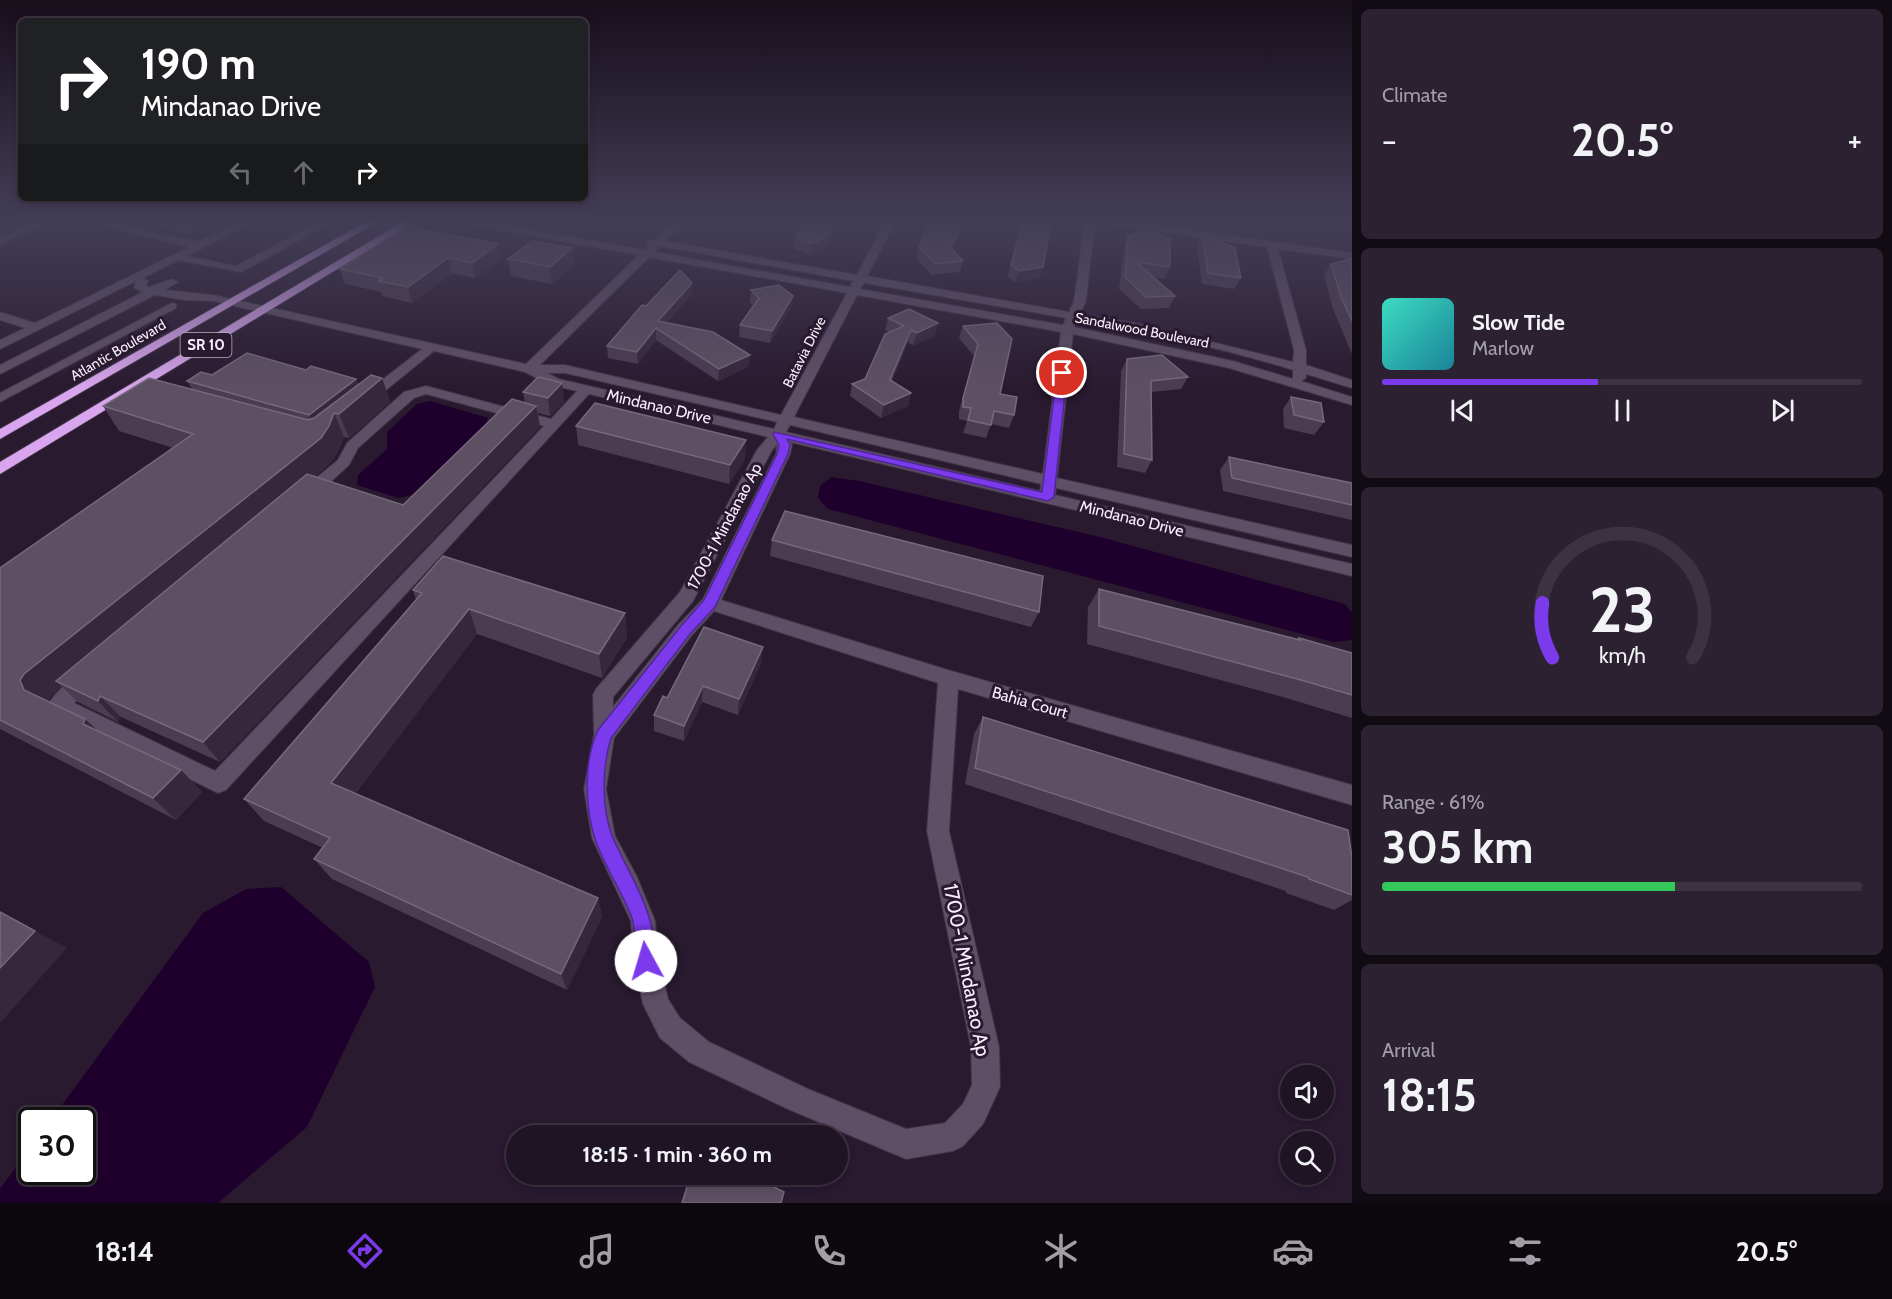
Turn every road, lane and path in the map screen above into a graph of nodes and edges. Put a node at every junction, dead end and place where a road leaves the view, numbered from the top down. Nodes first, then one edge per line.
1 (145, 276) edge
2 (279, 276) edge
3 (320, 276) edge
4 (625, 276) edge
5 (770, 276) edge
6 (849, 276) edge
7 (1083, 276) edge
8 (1280, 276) edge
9 (860, 278) junction
10 (138, 280) junction
11 (172, 282) junction
12 (154, 291) junction
13 (852, 291) junction
14 (213, 298) junction
15 (234, 302) junction
16 (172, 306) dead end
17 (267, 308) junction
18 (1073, 315) junction
19 (1, 318) edge
20 (36, 327) junction
21 (1067, 330) junction
22 (0, 345) edge
23 (432, 347) junction
24 (1300, 367) junction
25 (529, 369) junction
26 (0, 370) edge
27 (1298, 383) junction
28 (1352, 384) edge
29 (138, 386) junction
30 (586, 390) junction
31 (156, 392) edge
32 (0, 398) edge
33 (1352, 401) edge
34 (353, 410) edge
35 (554, 424) junction
36 (782, 427) junction
37 (0, 435) edge
38 (0, 469) edge
39 (1050, 480) junction
40 (1048, 497) junction
41 (295, 504) edge
42 (1352, 551) edge
43 (1352, 570) edge
44 (710, 603) junction
45 (102, 668) edge
46 (948, 678) junction
47 (604, 735) junction
48 (1352, 795) edge

1 - 10 street
2 - 15 highway, Atlantic Boulevard / SR 10
3 - 17 highway, SR 10
4 - 25 street
5 - 13 street, Sandalwood Boulevard
6 - 9 street, Sandalwood Boulevard
7 - 18 street
8 - 24 street
9 - 13 street, Batavia Drive
9 - 18 street, Sandalwood Boulevard
10 - 11 street
10 - 12 street
10 - 20 street
11 - 12 street
11 - 14 street
12 - 14 street
12 - 26 street
13 - 21 street, Sandalwood Boulevard
13 - 36 street, Batavia Drive
14 - 15 street, Mindanao Drive
15 - 17 street, Mindanao Drive
15 - 37 highway, Atlantic Boulevard / SR 10
16 - 32 street
17 - 23 street, Mindanao Drive
17 - 29 highway, SR 10
18 - 21 street
18 - 24 street, Sandalwood Boulevard
19 - 20 street
20 - 22 street
21 - 27 street, Sandalwood Boulevard
21 - 39 street
23 - 25 street, Mindanao Drive
23 - 34 street
24 - 27 street
24 - 28 street, Sandalwood Boulevard
25 - 30 street, Mindanao Drive
25 - 36 street, Mindanao Drive
27 - 33 street, Sandalwood Boulevard
29 - 31 street
29 - 38 highway, SR 10
30 - 35 street
30 - 36 street, Mindanao Drive
35 - 41 street
35 - 45 street
36 - 39 street, Mindanao Drive
36 - 40 street, Mindanao Drive
36 - 44 street, 1700-1 Mindanao Ap
36 - 47 street, 1700-1 Mindanao Ap
39 - 40 street
39 - 42 street, Mindanao Drive
40 - 43 street, Mindanao Drive
44 - 46 street, Bahia Court
44 - 47 street, 1700-1 Mindanao Ap
46 - 47 street, 1700-1 Mindanao Ap
46 - 48 street, Bahia Court

